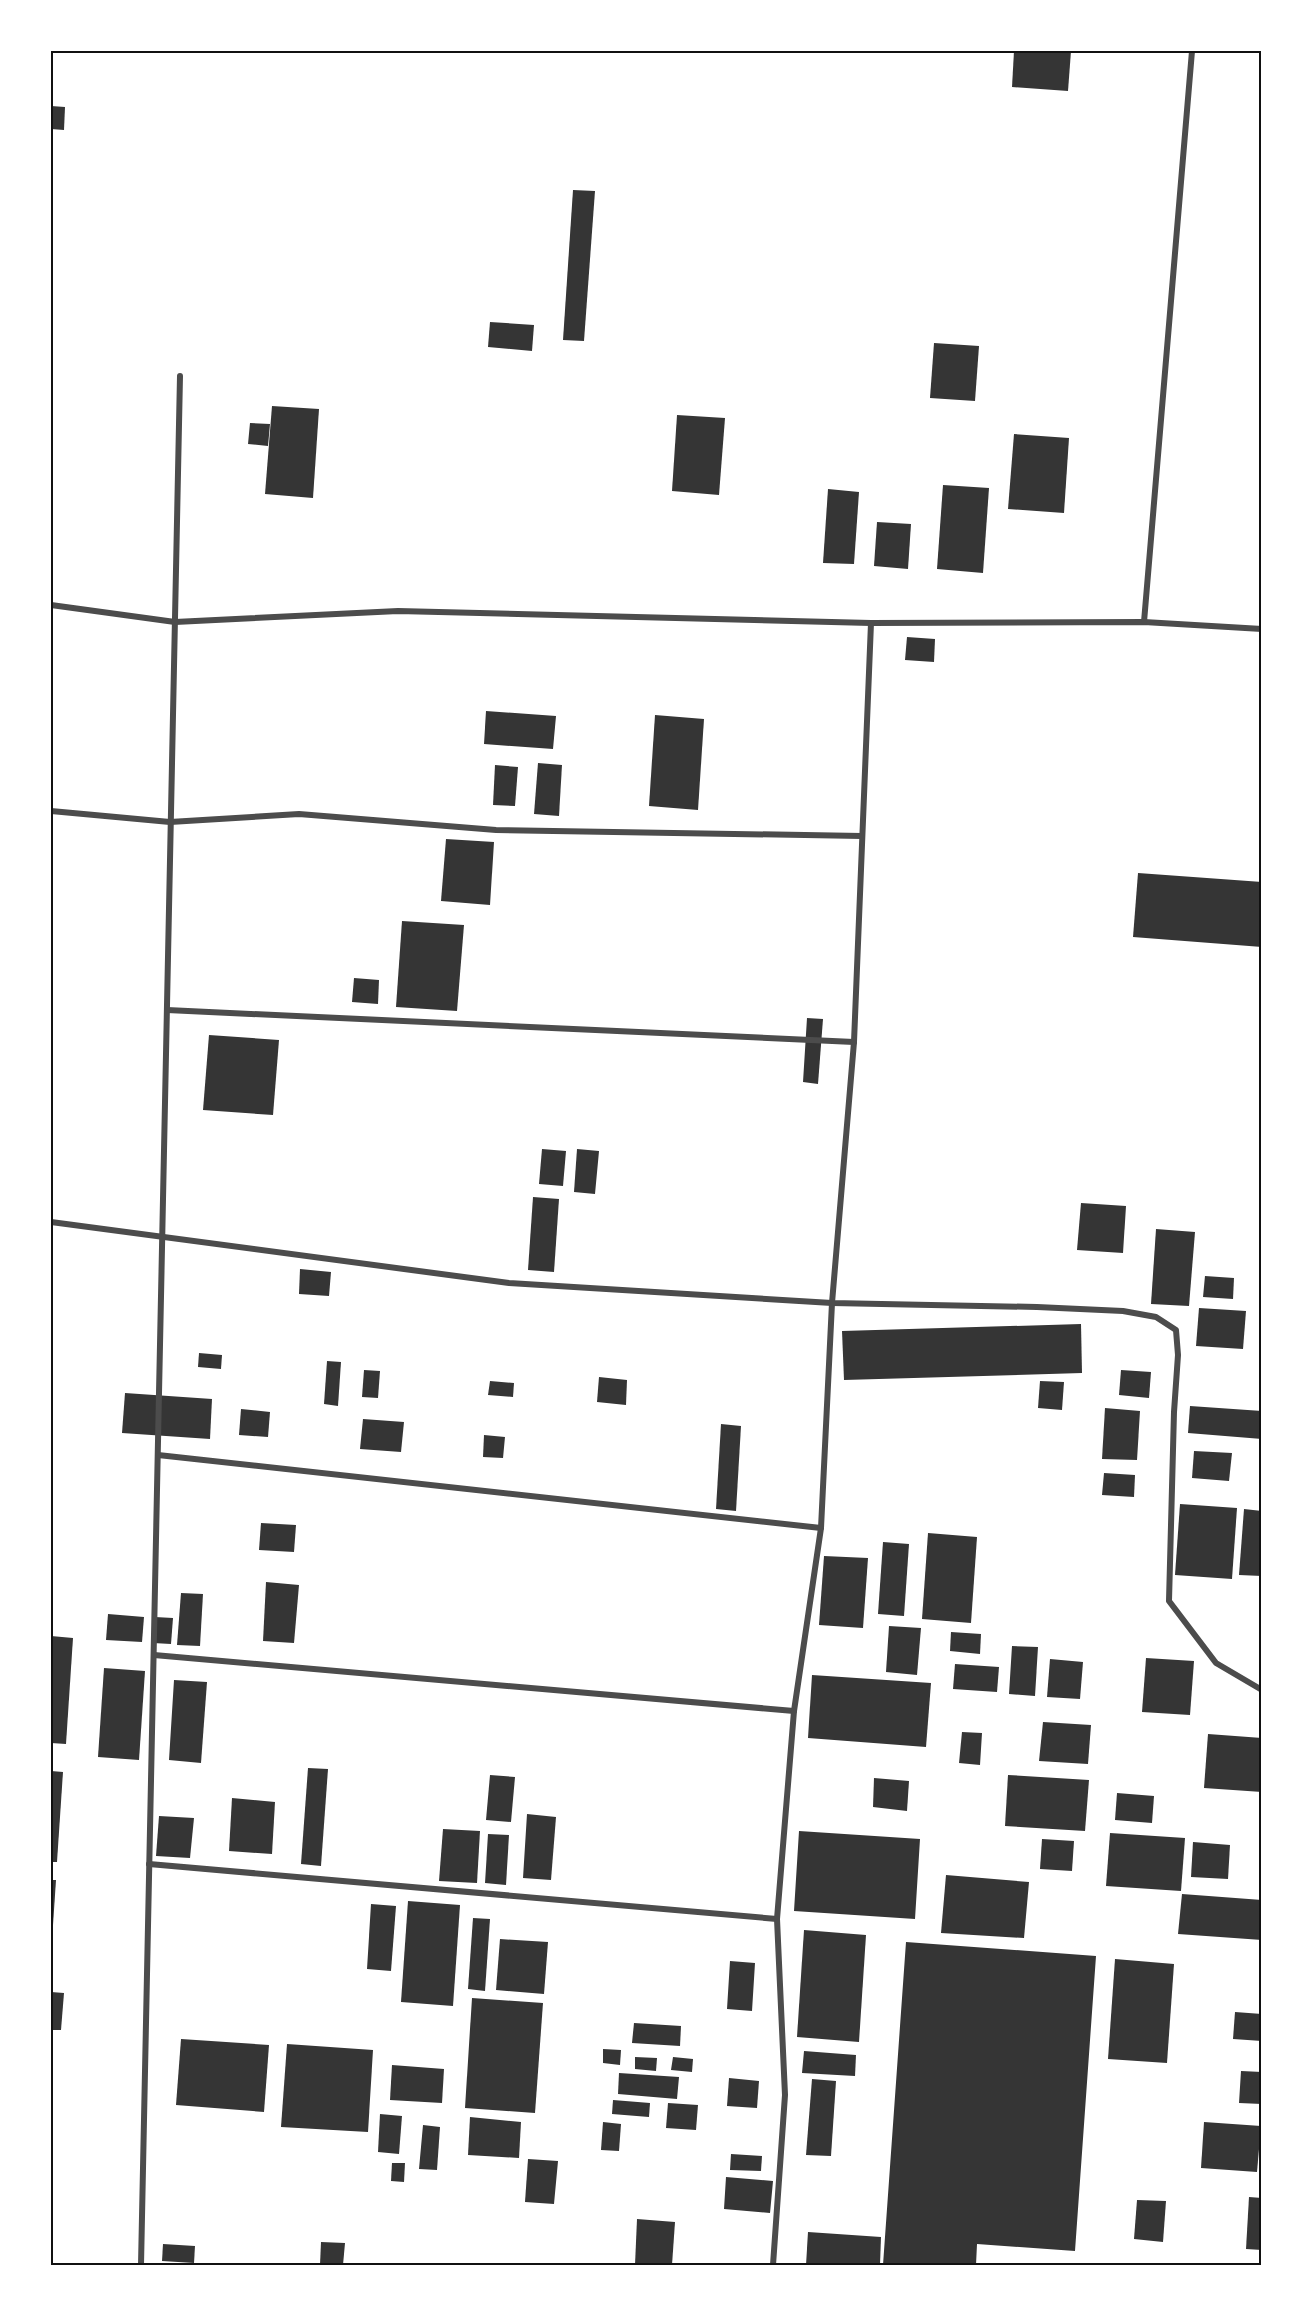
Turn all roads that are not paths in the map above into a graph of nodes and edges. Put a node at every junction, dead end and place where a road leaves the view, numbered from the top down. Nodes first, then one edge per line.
1 (1192, 51) edge
2 (180, 376) dead end
3 (51, 605) edge
4 (175, 622) junction
5 (1144, 622) junction
6 (871, 623) junction
7 (1262, 629) edge
8 (51, 812) edge
9 (171, 822) junction
10 (862, 836) junction
11 (167, 1010) junction
12 (854, 1041) junction
13 (51, 1222) edge
14 (164, 1236) junction
15 (832, 1303) junction
16 (158, 1455) junction
17 (821, 1528) junction
18 (154, 1655) junction
19 (1262, 1690) edge
20 (794, 1711) junction
21 (149, 1864) junction
22 (777, 1919) junction
23 (141, 2265) edge
24 (773, 2265) edge

1 - 5 street
2 - 4 street
3 - 4 street
4 - 6 street
4 - 9 street
5 - 6 street
5 - 7 street
6 - 10 street
8 - 9 street
9 - 10 street
9 - 11 street
10 - 12 street
11 - 12 street
11 - 14 street
12 - 15 street
13 - 14 street
14 - 15 street
14 - 16 street
15 - 17 street
15 - 19 street
16 - 17 street
16 - 18 street
17 - 20 street
18 - 20 street
18 - 21 street
20 - 22 street
21 - 22 street
21 - 23 street
22 - 24 street

